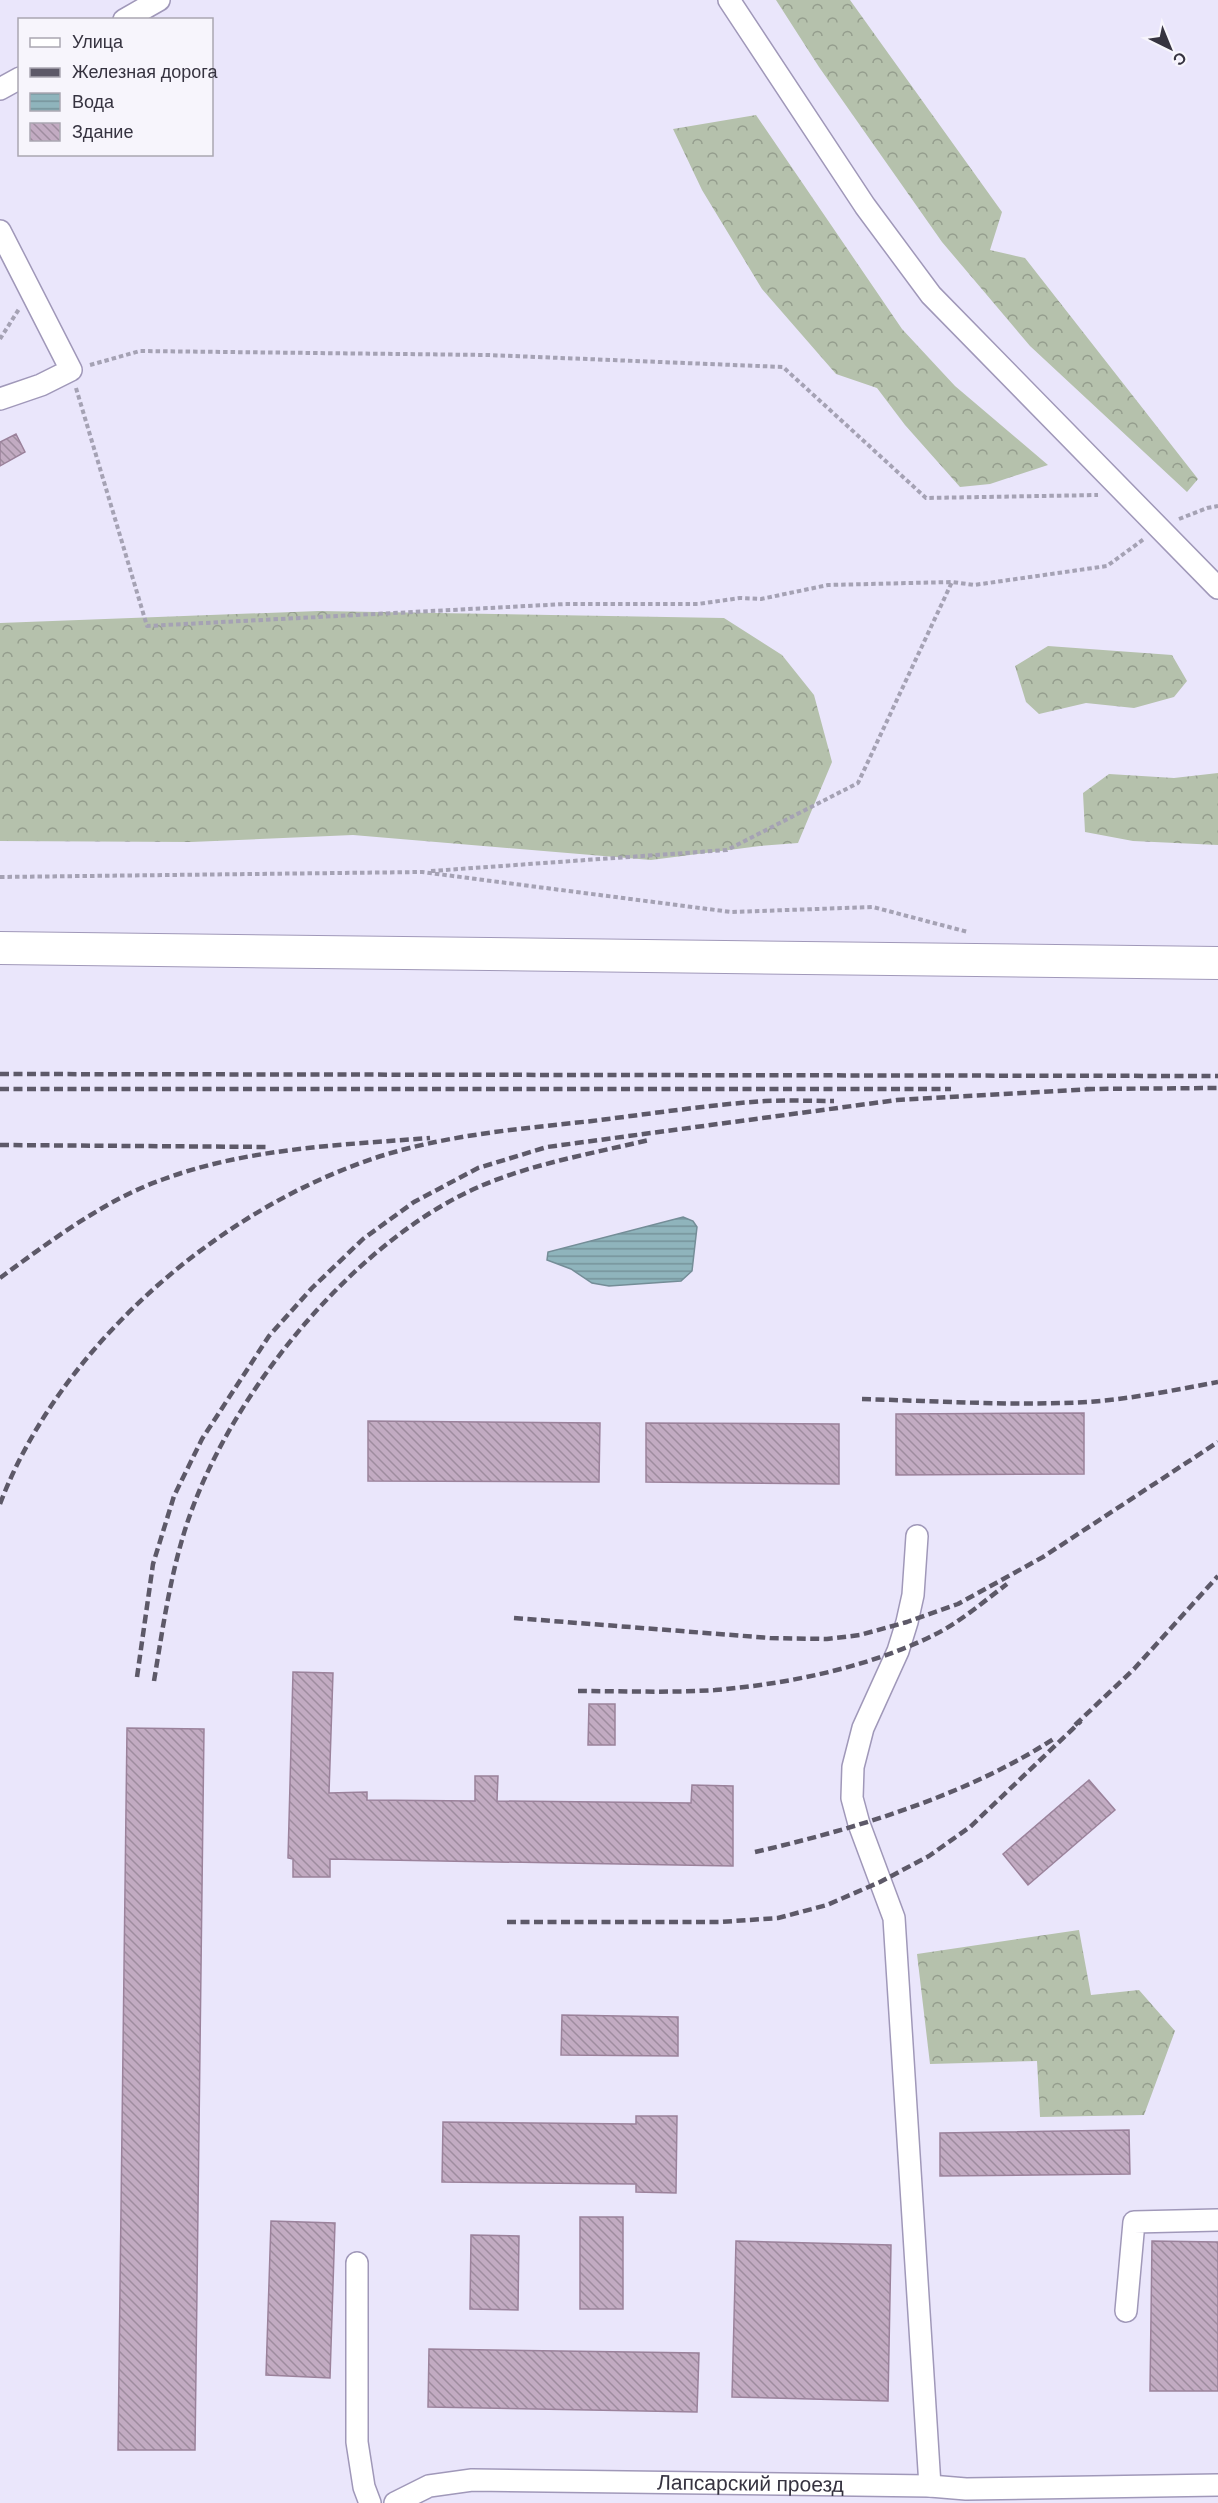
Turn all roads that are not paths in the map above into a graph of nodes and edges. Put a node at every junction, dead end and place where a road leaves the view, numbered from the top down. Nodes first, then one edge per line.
1 (159, 0) edge
2 (729, 0) edge
3 (128, 18) edge
4 (18, 79) edge
5 (0, 89) edge
6 (0, 231) edge
7 (0, 399) edge
8 (1218, 588) edge
9 (0, 948) edge
10 (1218, 963) edge
11 (917, 1536) dead end
12 (1218, 2220) edge
13 (357, 2262) dead end
14 (1126, 2311) dead end
15 (1218, 2485) edge
16 (930, 2486) junction
17 (966, 2496) edge
18 (370, 2503) edge
19 (395, 2503) edge

1 - 3 street
2 - 8 street
4 - 5 street
6 - 7 street
9 - 10 highway
11 - 16 street
12 - 14 street
13 - 18 street
15 - 17 street, Лапсарский проезд
16 - 17 street, Лапсарский проезд
16 - 19 street, Лапсарский проезд

